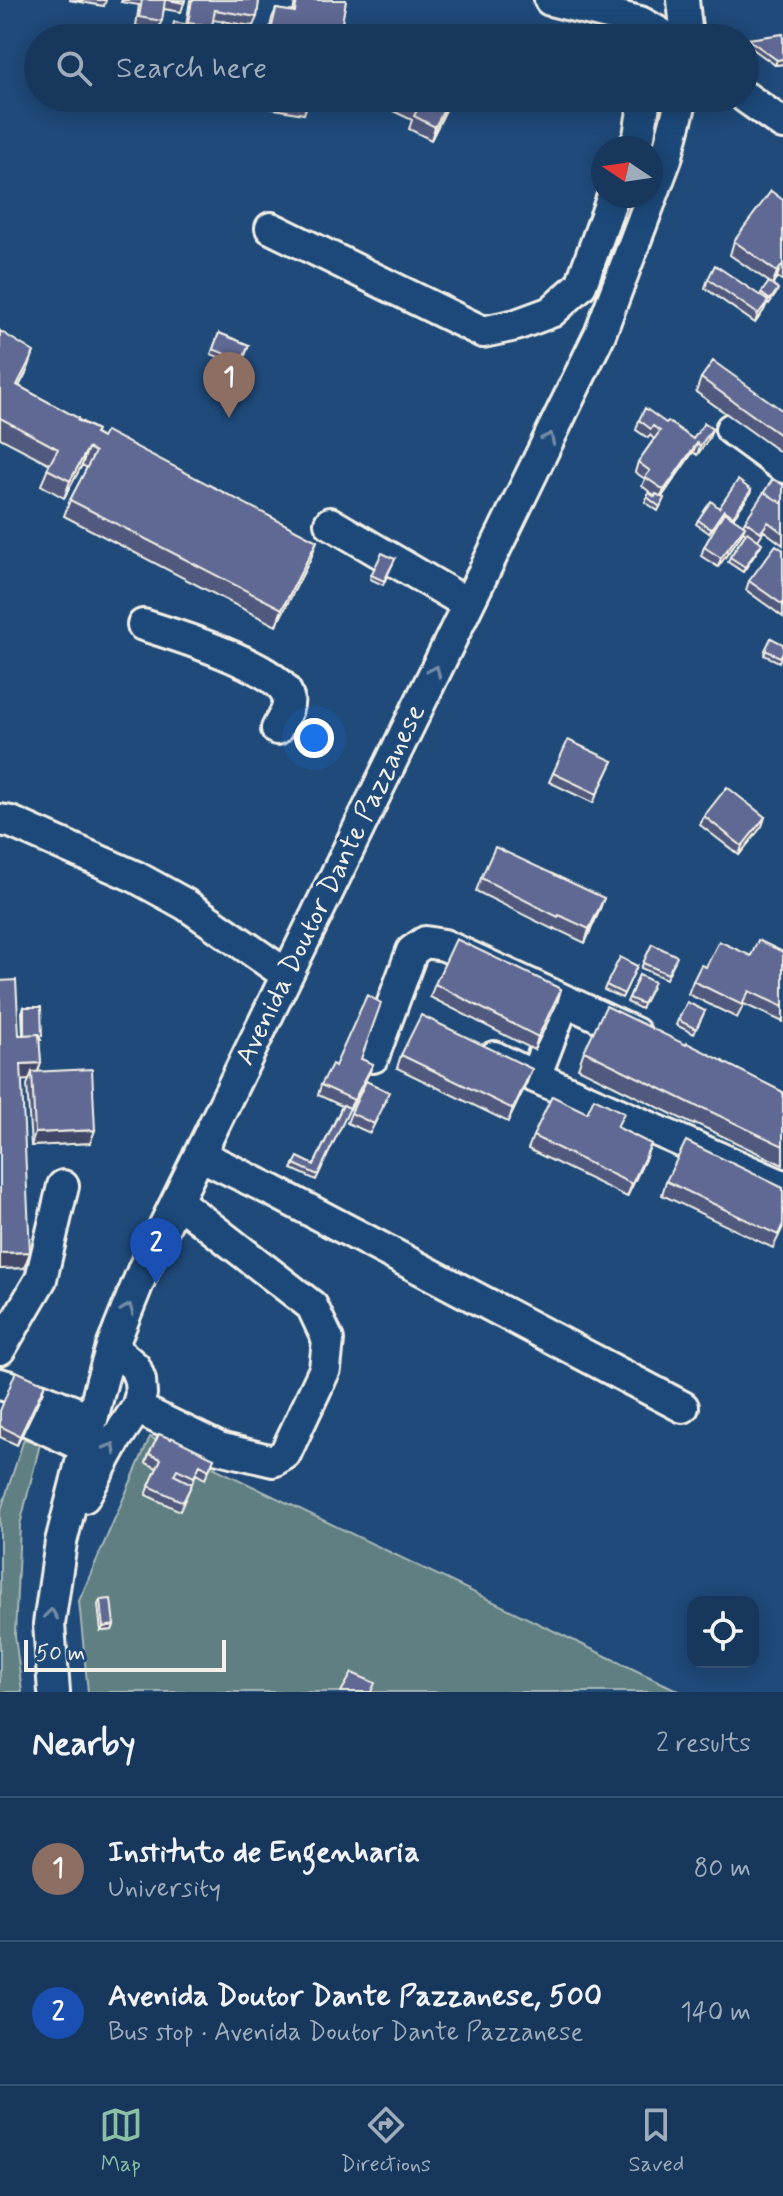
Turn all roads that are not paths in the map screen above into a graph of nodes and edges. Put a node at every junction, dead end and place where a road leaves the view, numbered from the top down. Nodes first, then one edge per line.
1 (550, 0) edge
2 (683, 0) edge
3 (624, 24) edge
4 (686, 24) edge
5 (759, 107) edge
6 (643, 112) edge
7 (678, 112) edge
8 (783, 124) edge
9 (639, 136) edge
10 (609, 208) edge
11 (271, 228) dead end
12 (731, 429) dead end
13 (783, 467) edge
14 (330, 523) dead end
15 (468, 604) junction
16 (143, 625) dead end
17 (277, 729) dead end
18 (0, 820) edge
19 (287, 975) junction
20 (564, 1001) junction
21 (660, 1044) edge
22 (470, 1045) edge
23 (373, 1057) dead end
24 (535, 1077) junction
25 (200, 1155) junction
26 (63, 1186) dead end
27 (783, 1186) edge
28 (177, 1201) junction
29 (112, 1347) junction
30 (0, 1349) edge
31 (683, 1407) dead end
32 (137, 1408) junction
33 (34, 1410) edge
34 (88, 1433) junction
35 (61, 1542) junction
36 (54, 1692) edge

1 - 3 street
2 - 4 street
5 - 8 street
6 - 9 street
15 -> 7 street, Avenida Doutor Dante Pazzanese
10 - 11 street
12 - 13 street
14 - 15 street
19 -> 15 street, Avenida Doutor Dante Pazzanese
16 - 17 street
18 - 19 street
19 - 25 street, Avenida Doutor Dante Pazzanese
20 - 21 street
20 - 23 street
20 - 24 street
22 - 24 street
24 - 27 street
25 - 28 street, Avenida Doutor Dante Pazzanese
25 - 31 street
26 - 30 street
29 -> 28 street, Avenida Doutor Dante Pazzanese
28 - 32 street
29 - 32 street
29 - 34 street, Avenida Doutor Dante Pazzanese
35 -> 32 street
33 - 34 street
34 - 35 street, Avenida Doutor Dante Pazzanese
36 -> 35 street, Avenida Doutor Dante Pazzanese

